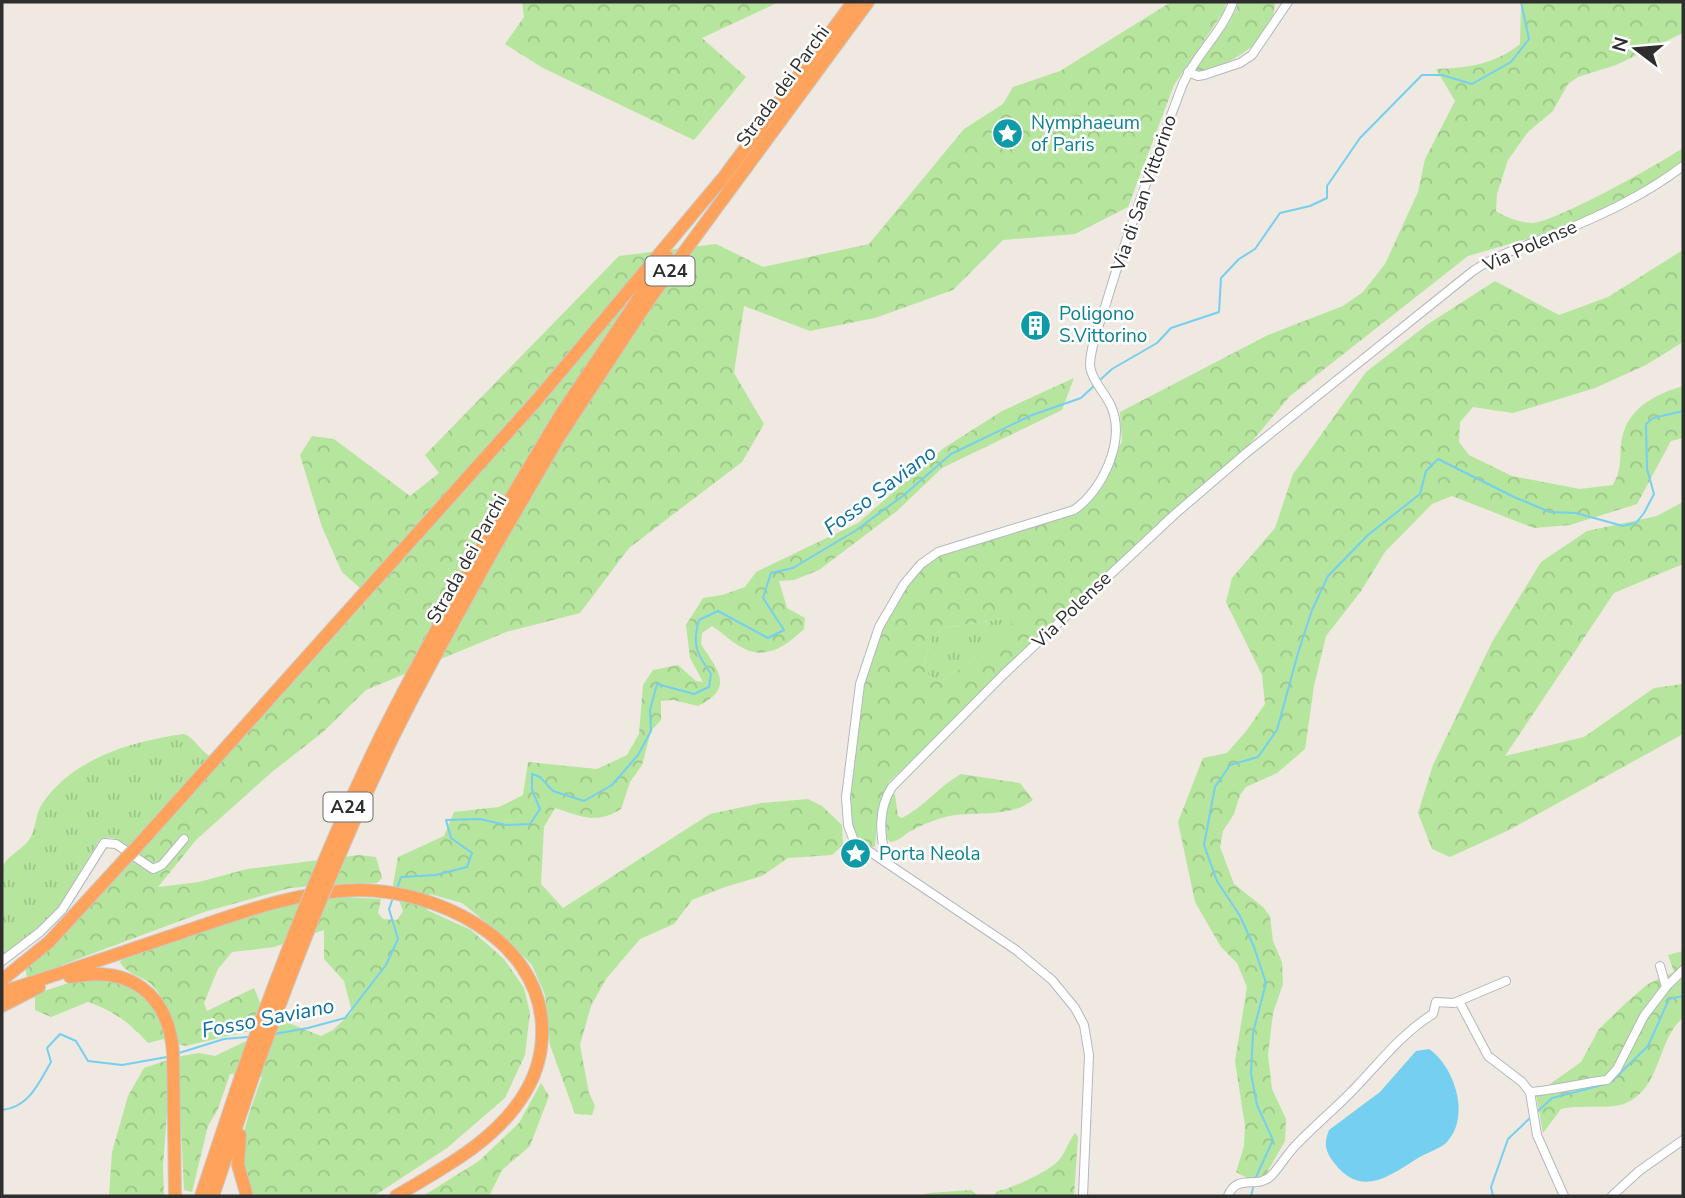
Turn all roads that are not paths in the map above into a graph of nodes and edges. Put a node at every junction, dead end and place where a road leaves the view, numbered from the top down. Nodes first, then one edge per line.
1 (853, 2) edge
2 (868, 2) edge
3 (1233, 2) edge
4 (1288, 2) edge
5 (1188, 72) junction
6 (1683, 166) edge
7 (723, 178) junction
8 (485, 552) junction
9 (184, 839) dead end
10 (887, 863) junction
11 (2, 961) edge
12 (1660, 967) dead end
13 (1683, 970) edge
14 (57, 975) junction
15 (2, 980) edge
16 (1506, 981) dead end
17 (1666, 987) junction
18 (20, 996) junction
19 (1458, 1001) junction
20 (3, 1003) edge
21 (247, 1078) junction
22 (1530, 1092) junction
23 (1683, 1140) edge
24 (175, 1196) edge
25 (201, 1196) edge
26 (213, 1196) edge
27 (247, 1196) edge
28 (396, 1196) edge
29 (1083, 1196) edge
30 (1228, 1196) edge
31 (1564, 1196) edge
32 (1612, 1196) edge

1 - 7 highway, Strada dei Parchi / A24
2 - 8 highway, Strada dei Parchi / A24
3 - 5 street, Via di San Vittorino
4 - 5 street
5 - 10 street, Via di San Vittorino
6 - 10 street, Via Polense
7 - 8 highway, Strada dei Parchi / A24
7 - 15 highway
8 - 21 highway, Strada dei Parchi / A24, bridge
9 - 11 street
10 - 29 street
12 - 17 street
13 - 17 street
14 - 18 highway
14 - 20 highway
14 - 28 highway
16 - 19 street
17 - 22 street
18 - 20 highway
18 - 24 highway
19 - 22 street
19 - 30 street
21 - 25 highway, Strada dei Parchi / A24
21 - 26 highway, Strada dei Parchi / A24
21 - 27 highway
22 - 31 street
23 - 32 street

